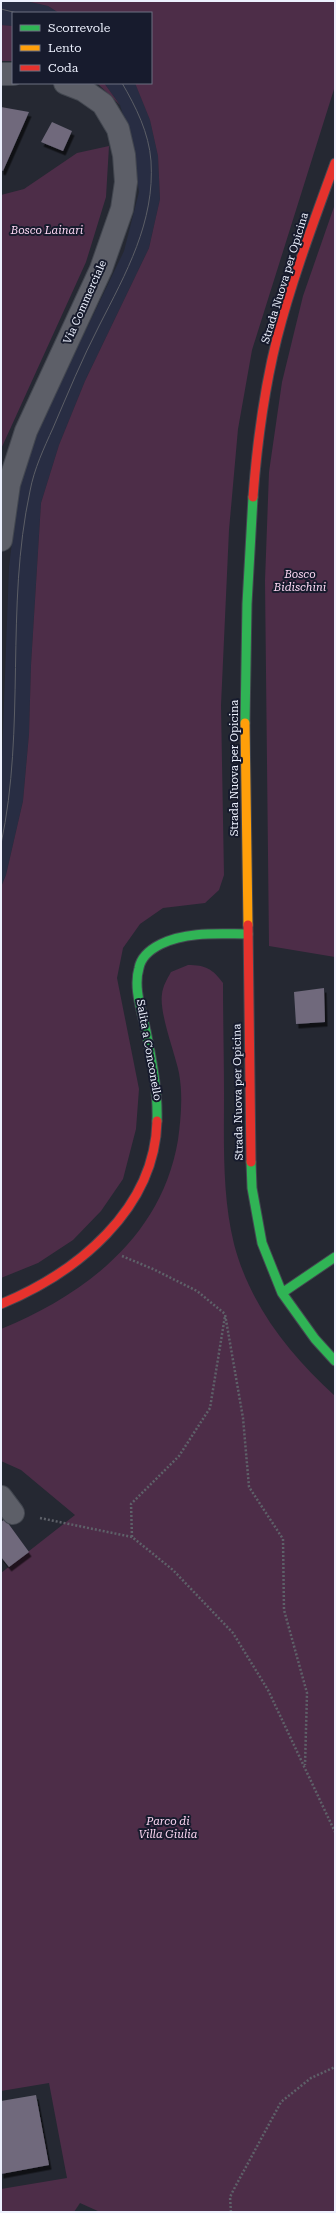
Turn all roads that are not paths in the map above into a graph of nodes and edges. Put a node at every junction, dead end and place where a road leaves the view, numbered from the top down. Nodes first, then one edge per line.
1 (1, 74) edge
2 (12, 74) edge
3 (68, 84) edge
4 (335, 163) edge
5 (1, 540) edge
6 (248, 934) junction
7 (335, 1257) edge
8 (282, 1293) junction
9 (1, 1304) edge
10 (335, 1360) edge

1 - 2 street
3 - 5 street, Via Commerciale
4 - 6 main road, Strada Nuova per Opicina
6 - 8 main road, Strada Nuova per Opicina
6 - 9 main road, Salita a Conconello
7 - 8 main road
8 - 10 main road, Strada Nuova per Opicina

